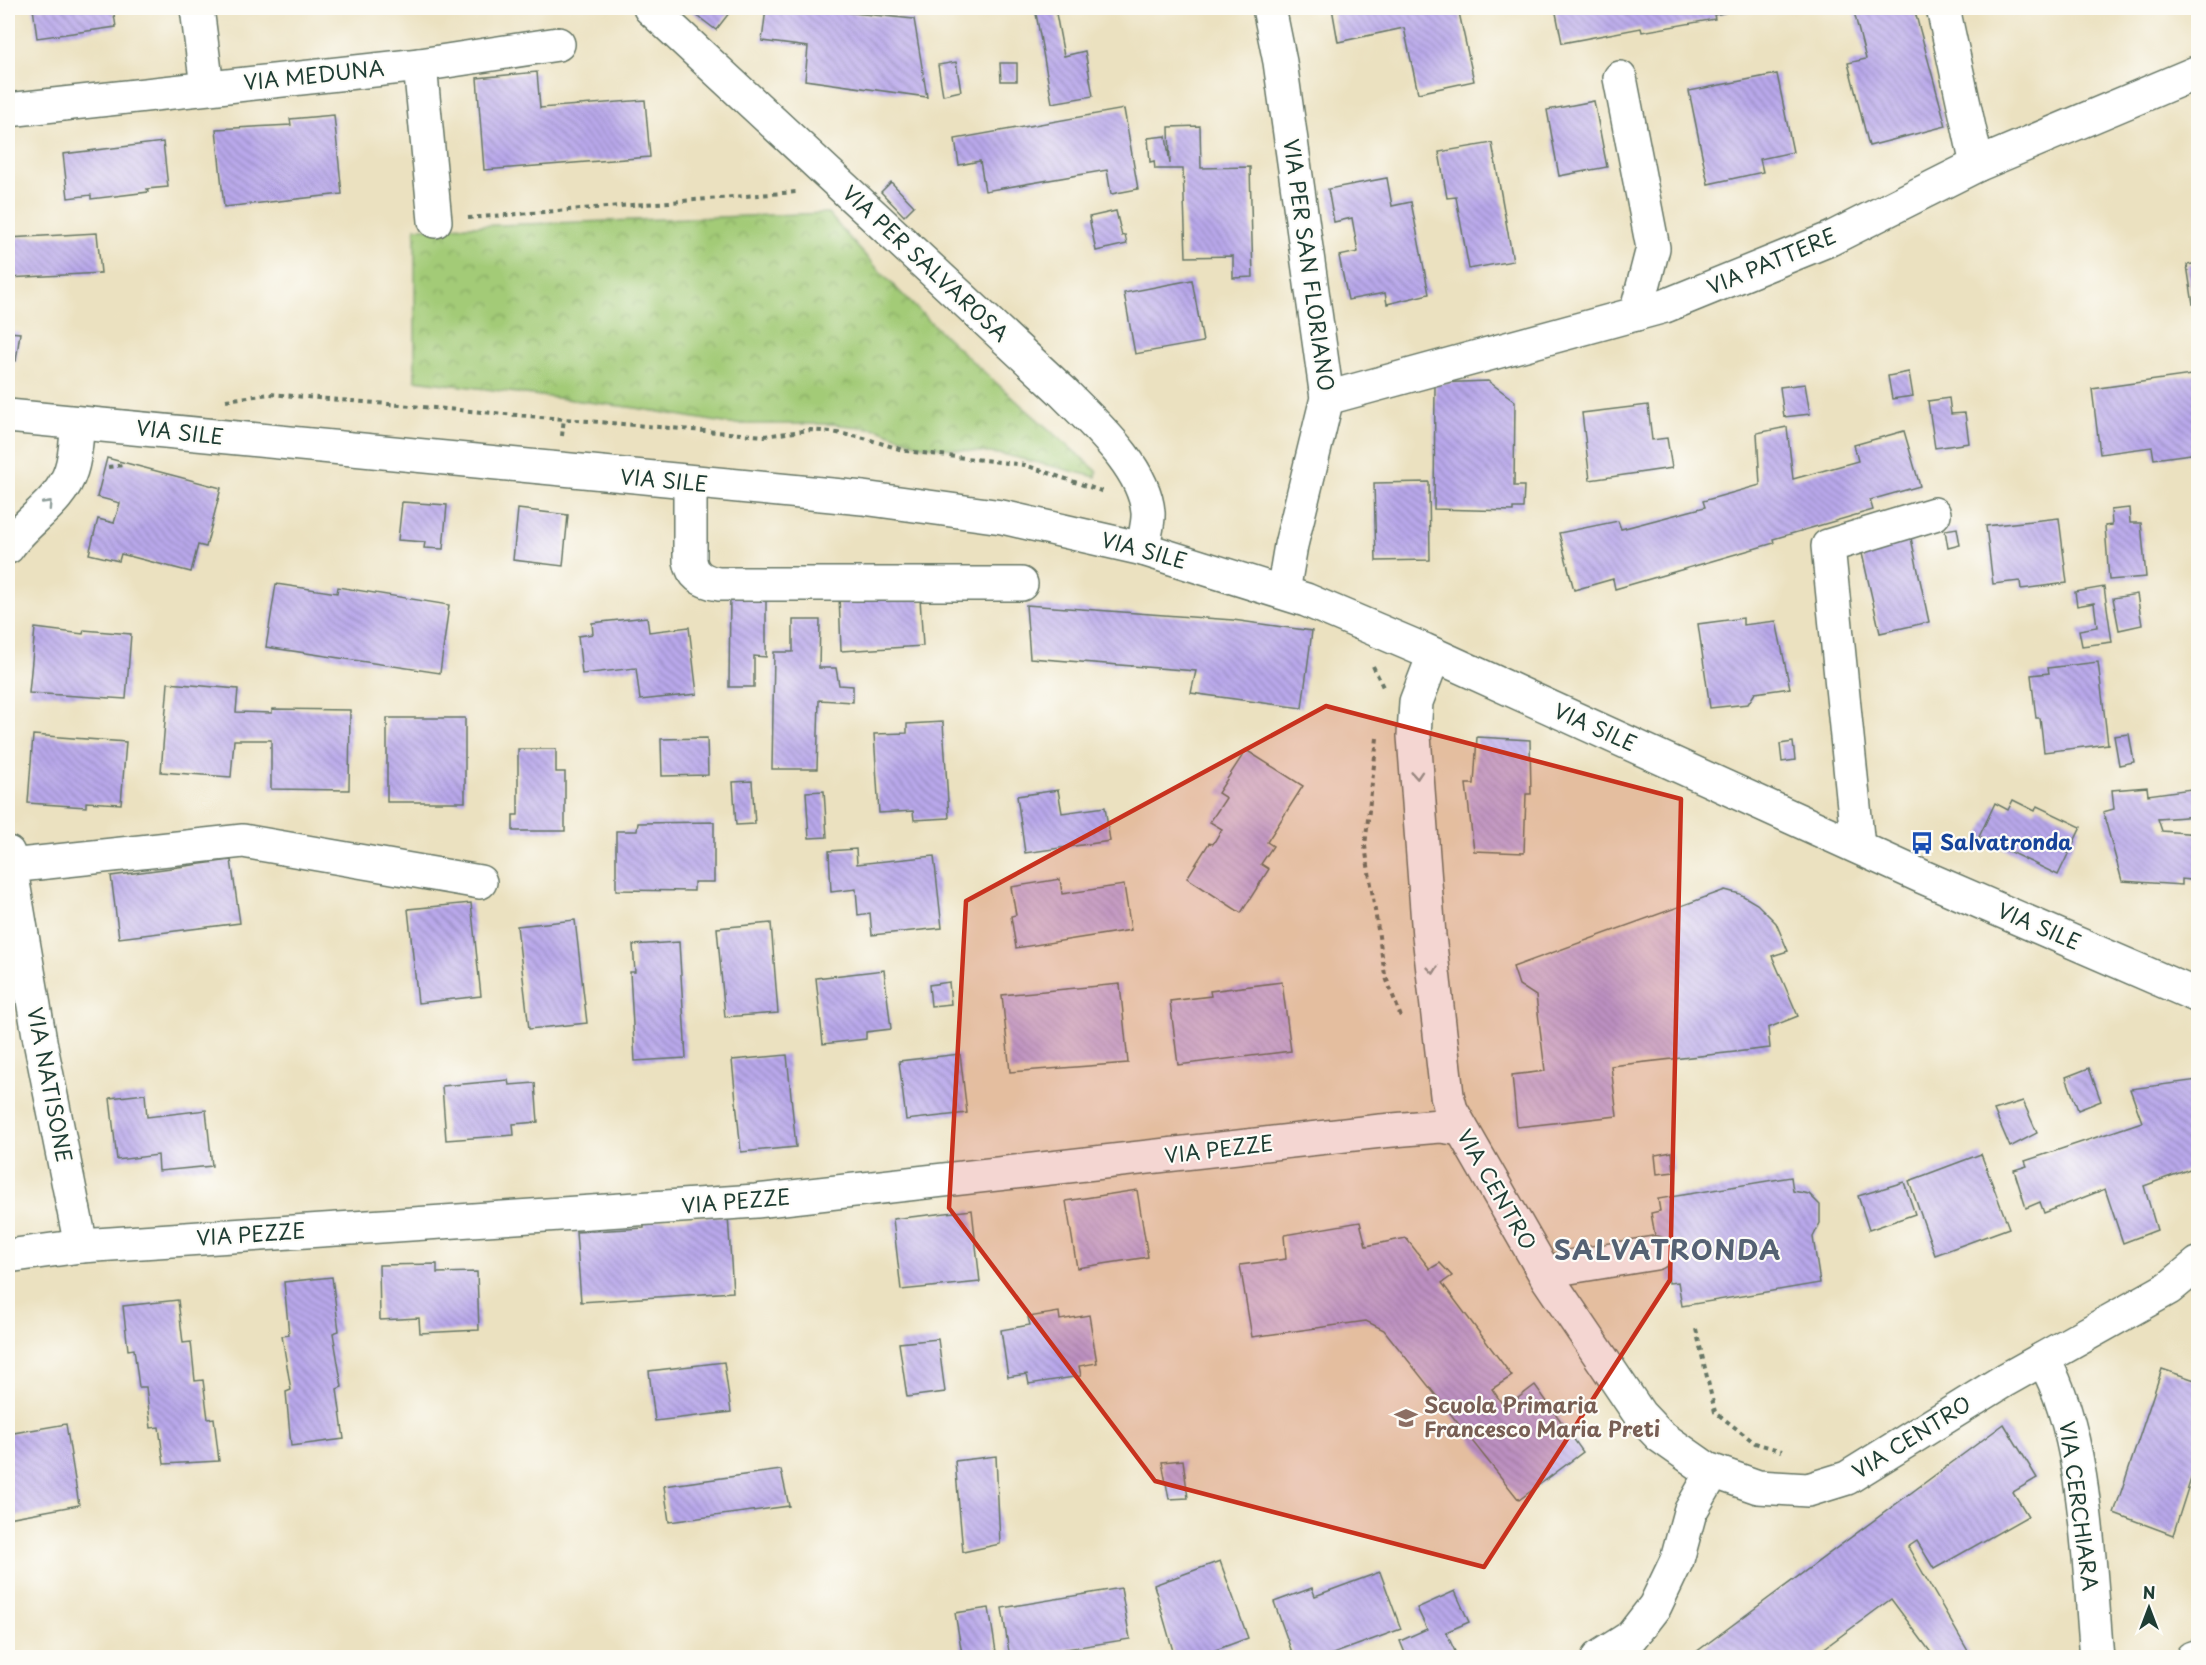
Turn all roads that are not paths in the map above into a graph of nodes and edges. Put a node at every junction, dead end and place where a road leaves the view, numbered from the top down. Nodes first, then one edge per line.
1 (197, 8) edge
2 (650, 8) edge
3 (1269, 8) edge
4 (1943, 8) edge
5 (558, 44) dead end
6 (420, 65) junction
7 (2199, 72) edge
8 (1620, 78) dead end
9 (207, 87) junction
10 (8, 110) edge
11 (1977, 165) junction
12 (435, 221) road end
13 (1636, 314) junction
14 (1327, 398) junction
15 (8, 416) edge
16 (78, 423) junction
17 (690, 483) junction
18 (1934, 514) dead end
19 (8, 547) edge
20 (1143, 549) junction
21 (1021, 584) dead end
22 (1283, 592) junction
23 (1434, 655) junction
24 (1858, 847) junction
25 (9, 860) edge
26 (480, 882) dead end
27 (2199, 996) edge
28 (1461, 1129) junction
29 (81, 1246) junction
30 (1655, 1253) dead end
31 (8, 1256) edge
32 (2199, 1264) edge
33 (1563, 1268) dead end
34 (2043, 1359) junction
35 (1713, 1472) junction
36 (2199, 1656) edge
37 (1598, 1658) edge
38 (2097, 1658) edge
39 (2192, 1658) edge

1 - 9 street
2 - 20 street, VIA PER SALVAROSA
3 - 14 street, VIA PER SAN FLORIANO
4 - 11 street
5 - 6 street, VIA MEDUNA
6 - 9 street, VIA MEDUNA
6 - 12 street
7 - 11 street, VIA PATTERE
8 - 13 street
9 - 10 street, VIA MEDUNA
11 - 13 street, VIA PATTERE
13 - 14 street, VIA PATTERE
14 - 22 street, VIA PER SAN FLORIANO
15 - 16 street, VIA SILE
16 - 17 street, VIA SILE
19 -> 16 street
17 - 20 street, VIA SILE
17 - 21 street
18 - 24 street
20 - 22 street, VIA SILE
22 - 23 street, VIA SILE
23 - 24 street, VIA SILE
23 -> 28 street, VIA CENTRO
24 - 27 street, VIA SILE
25 - 26 street
25 - 29 street, VIA NATISONE
28 - 29 street, VIA PEZZE
28 - 35 street, VIA CENTRO
29 - 31 street, VIA PEZZE
30 - 33 street
32 - 34 street, VIA CENTRO
34 - 35 street, VIA CENTRO
34 - 38 street, VIA CERCHIARA
35 - 37 street
36 - 39 street

